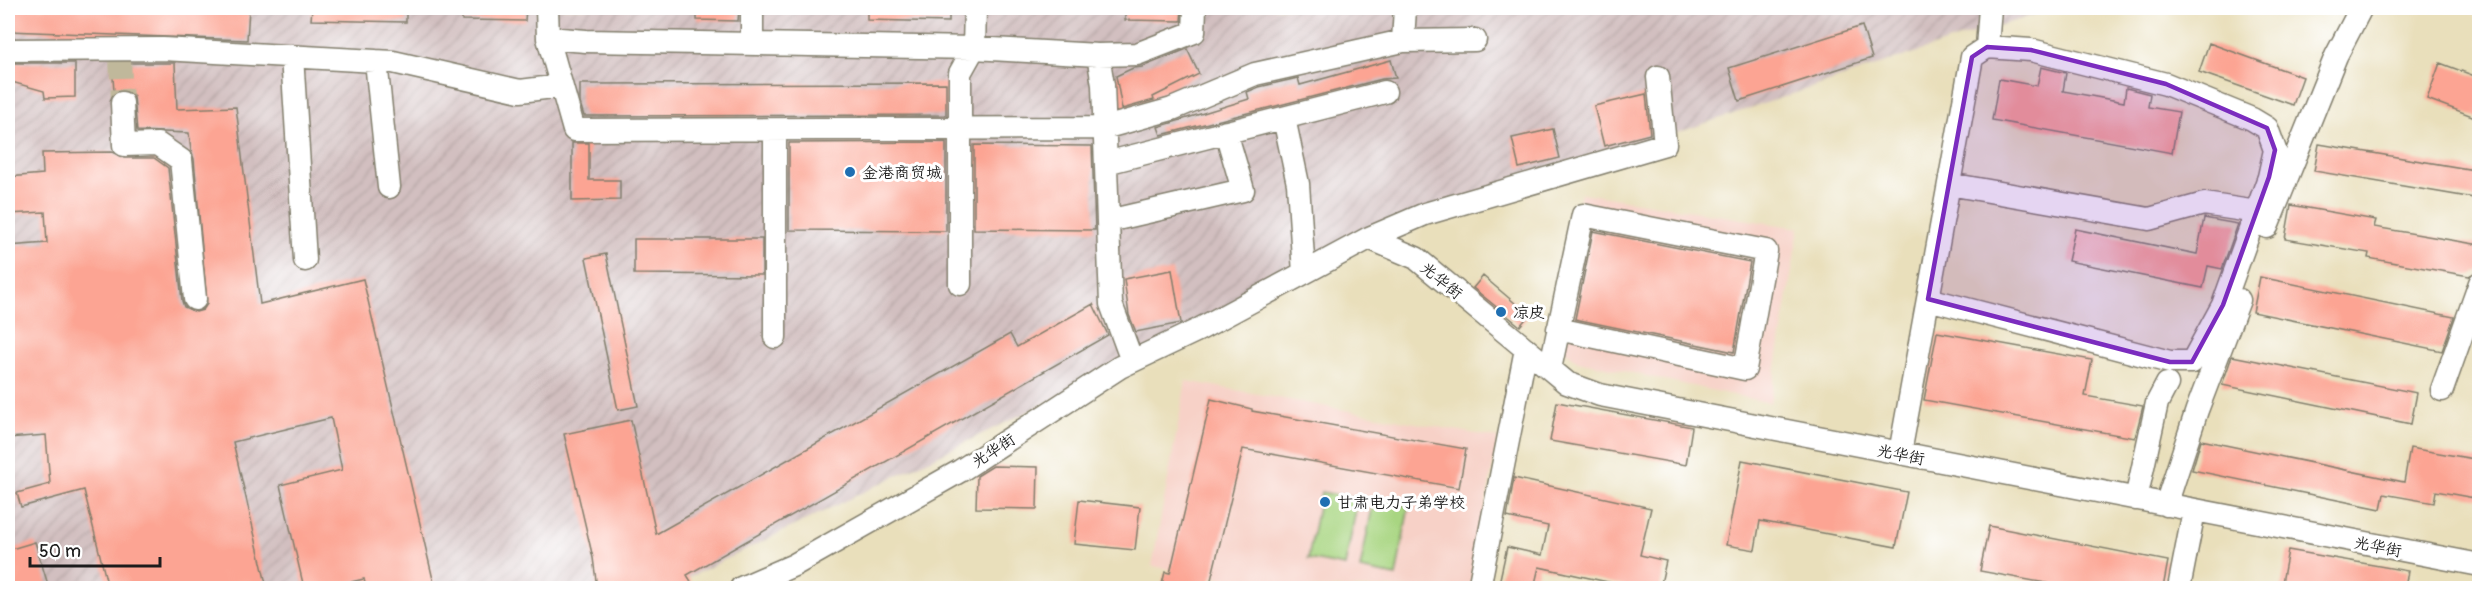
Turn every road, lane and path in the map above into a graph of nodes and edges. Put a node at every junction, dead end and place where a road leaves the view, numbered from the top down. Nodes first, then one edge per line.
1 (548, 8) edge
2 (752, 8) edge
3 (975, 8) edge
4 (1195, 8) edge
5 (1405, 8) edge
6 (1990, 8) edge
7 (2361, 8) edge
8 (548, 38) junction
9 (1475, 40) dead end
10 (1403, 41) junction
11 (752, 44) junction
12 (1987, 47) junction
13 (974, 48) junction
14 (8, 50) edge
15 (1098, 55) junction
16 (292, 56) junction
17 (376, 61) junction
18 (1658, 77) dead end
19 (561, 86) junction
20 (1384, 92) dead end
21 (122, 103) tunnel mouth
22 (1284, 118) junction
23 (1104, 128) junction
24 (960, 129) junction
25 (775, 130) junction
26 (1226, 132) junction
27 (1106, 163) junction
28 (1949, 184) junction
29 (389, 187) dead end
30 (2257, 212) junction
31 (1108, 220) junction
32 (1370, 238) junction
33 (305, 260) dead end
34 (1304, 273) junction
35 (2480, 283) edge
36 (960, 284) dead end
37 (195, 299) dead end
38 (1928, 300) junction
39 (1558, 329) junction
40 (774, 337) dead end
41 (1526, 349) junction
42 (1132, 361) junction
43 (1550, 369) junction
44 (2167, 384) dead end
45 (2442, 390) dead end
46 (1900, 453) junction
47 (2136, 499) junction
48 (2166, 505) junction
49 (2194, 511) junction
50 (2480, 565) edge
51 (741, 588) edge
52 (1479, 588) edge
53 (2179, 588) edge

1 - 8 street
2 - 11 street
3 - 13 street
4 - 15 street
5 - 10 street
6 - 12 street
7 - 48 street
8 - 11 street
8 - 19 street
9 - 10 street
10 - 23 street
11 - 13 street
12 - 28 street
12 - 30 street
13 - 15 street
13 - 24 street
14 - 16 street
15 - 23 street
16 - 17 street
16 - 33 street
17 - 19 street
17 - 29 street
18 - 32 street, 光华街
19 - 25 street
20 - 22 street
21 - 37 street
22 - 26 street
22 - 34 street
23 - 24 street
23 - 27 street
24 - 25 street
24 - 36 street
25 - 40 street
26 - 27 street
26 - 31 street
27 - 31 street
28 - 30 street
28 - 38 street
30 - 38 street
31 - 42 street
32 - 34 street, 光华街
32 - 41 street, 光华街
34 - 42 street, 光华街
35 - 45 street
38 - 46 street
39 - 39 street
39 - 43 street
41 - 43 street, 光华街
41 - 52 street
42 - 51 street, 光华街
43 - 46 street, 光华街
44 - 47 street
46 - 47 street, 光华街
47 - 48 street, 光华街
48 - 49 street, 光华街
49 - 50 street, 光华街
49 - 53 street

